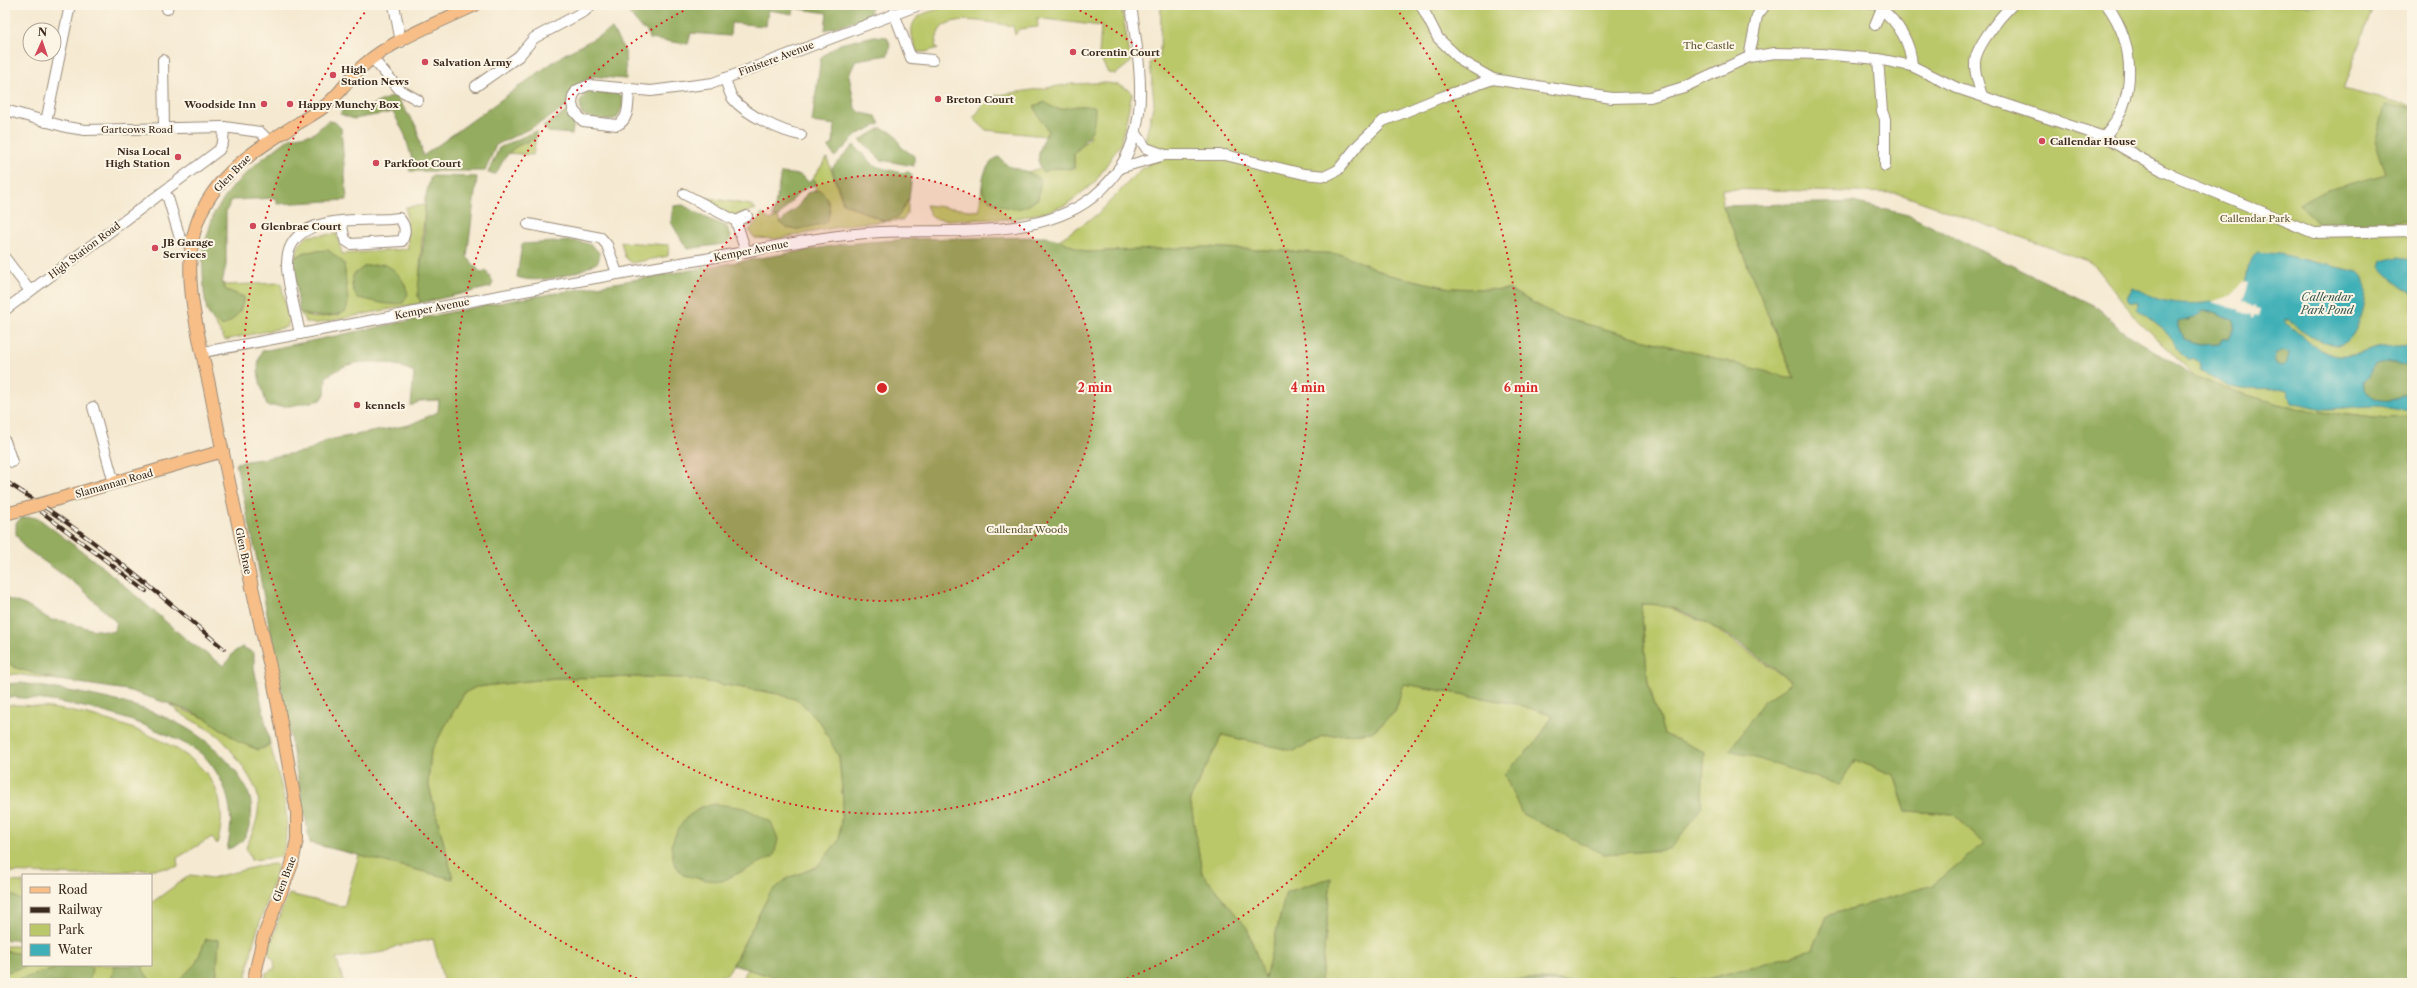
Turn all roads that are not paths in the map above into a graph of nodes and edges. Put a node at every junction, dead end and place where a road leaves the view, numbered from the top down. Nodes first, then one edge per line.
1 (70, 5) edge
2 (394, 5) edge
3 (475, 5) edge
4 (591, 5) edge
5 (919, 5) edge
6 (1131, 5) edge
7 (1421, 5) edge
8 (1765, 5) edge
9 (2012, 5) edge
10 (2107, 5) edge
11 (1882, 7) edge
12 (894, 13) junction
13 (1875, 25) dead end
14 (401, 42) junction
15 (1749, 57) junction
16 (372, 58) junction
17 (1878, 59) junction
18 (162, 60) dead end
19 (932, 60) dead end
20 (1912, 66) junction
21 (725, 78) junction
22 (1494, 79) junction
23 (476, 86) dead end
24 (629, 90) junction
25 (1982, 96) junction
26 (418, 100) dead end
27 (5, 110) edge
28 (46, 122) junction
29 (224, 127) junction
30 (164, 129) junction
31 (1136, 134) junction
32 (801, 135) dead end
33 (2104, 138) junction
34 (268, 140) junction
35 (1165, 155) junction
36 (1885, 166) dead end
37 (1119, 168) junction
38 (164, 192) junction
39 (684, 194) dead end
40 (747, 216) dead end
41 (736, 221) junction
42 (341, 222) junction
43 (528, 224) dead end
44 (2412, 231) edge
45 (191, 246) junction
46 (746, 252) junction
47 (5, 258) edge
48 (617, 273) junction
49 (30, 291) junction
50 (5, 310) edge
51 (300, 334) junction
52 (203, 352) junction
53 (93, 407) dead end
54 (5, 442) edge
55 (223, 452) junction
56 (12, 462) dead end
57 (114, 483) junction
58 (5, 514) edge
59 (253, 983) edge

1 - 28 street
2 - 14 street
3 - 14 main road
4 - 23 street
5 - 12 street, Finistere Avenue
6 - 31 street, Kemper Avenue
7 - 22 street
8 - 15 street
9 - 25 street
10 - 33 street
11 - 13 street
11 - 20 street
12 - 19 street
12 - 21 street, Finistere Avenue
14 - 16 main road
15 - 17 street
15 - 22 street
16 - 26 street
16 - 34 main road
17 - 20 street
17 - 36 street
18 - 30 street
20 - 25 street
21 - 24 street, Finistere Avenue
21 - 32 street
22 - 35 street
24 - 24 street, Finistere Avenue
25 - 33 street
27 - 28 street, Gartcows Road
28 - 30 street, Gartcows Road
29 - 30 street, Gartcows Road
29 - 34 street, Gartcows Road
29 - 38 street, High Station Road
31 - 35 street
31 - 37 street, Kemper Avenue
33 - 44 street
34 - 45 main road, Glen Brae
35 - 37 street
37 - 46 street, Kemper Avenue
38 - 45 street
38 - 49 street, High Station Road
39 - 41 street
40 - 41 street
41 - 46 street
42 - 42 street
42 - 51 street
43 - 48 street
45 - 52 main road, Glen Brae
46 - 48 street, Kemper Avenue
47 - 49 street
48 - 51 street, Kemper Avenue
49 - 50 street, High Station Road
51 - 52 street, Kemper Avenue
52 - 55 main road, Glen Brae
53 - 57 street
54 - 56 street
55 - 57 main road, Slamannan Road
55 - 59 main road, Glen Brae, bridge
57 - 58 main road, Slamannan Road, bridge

